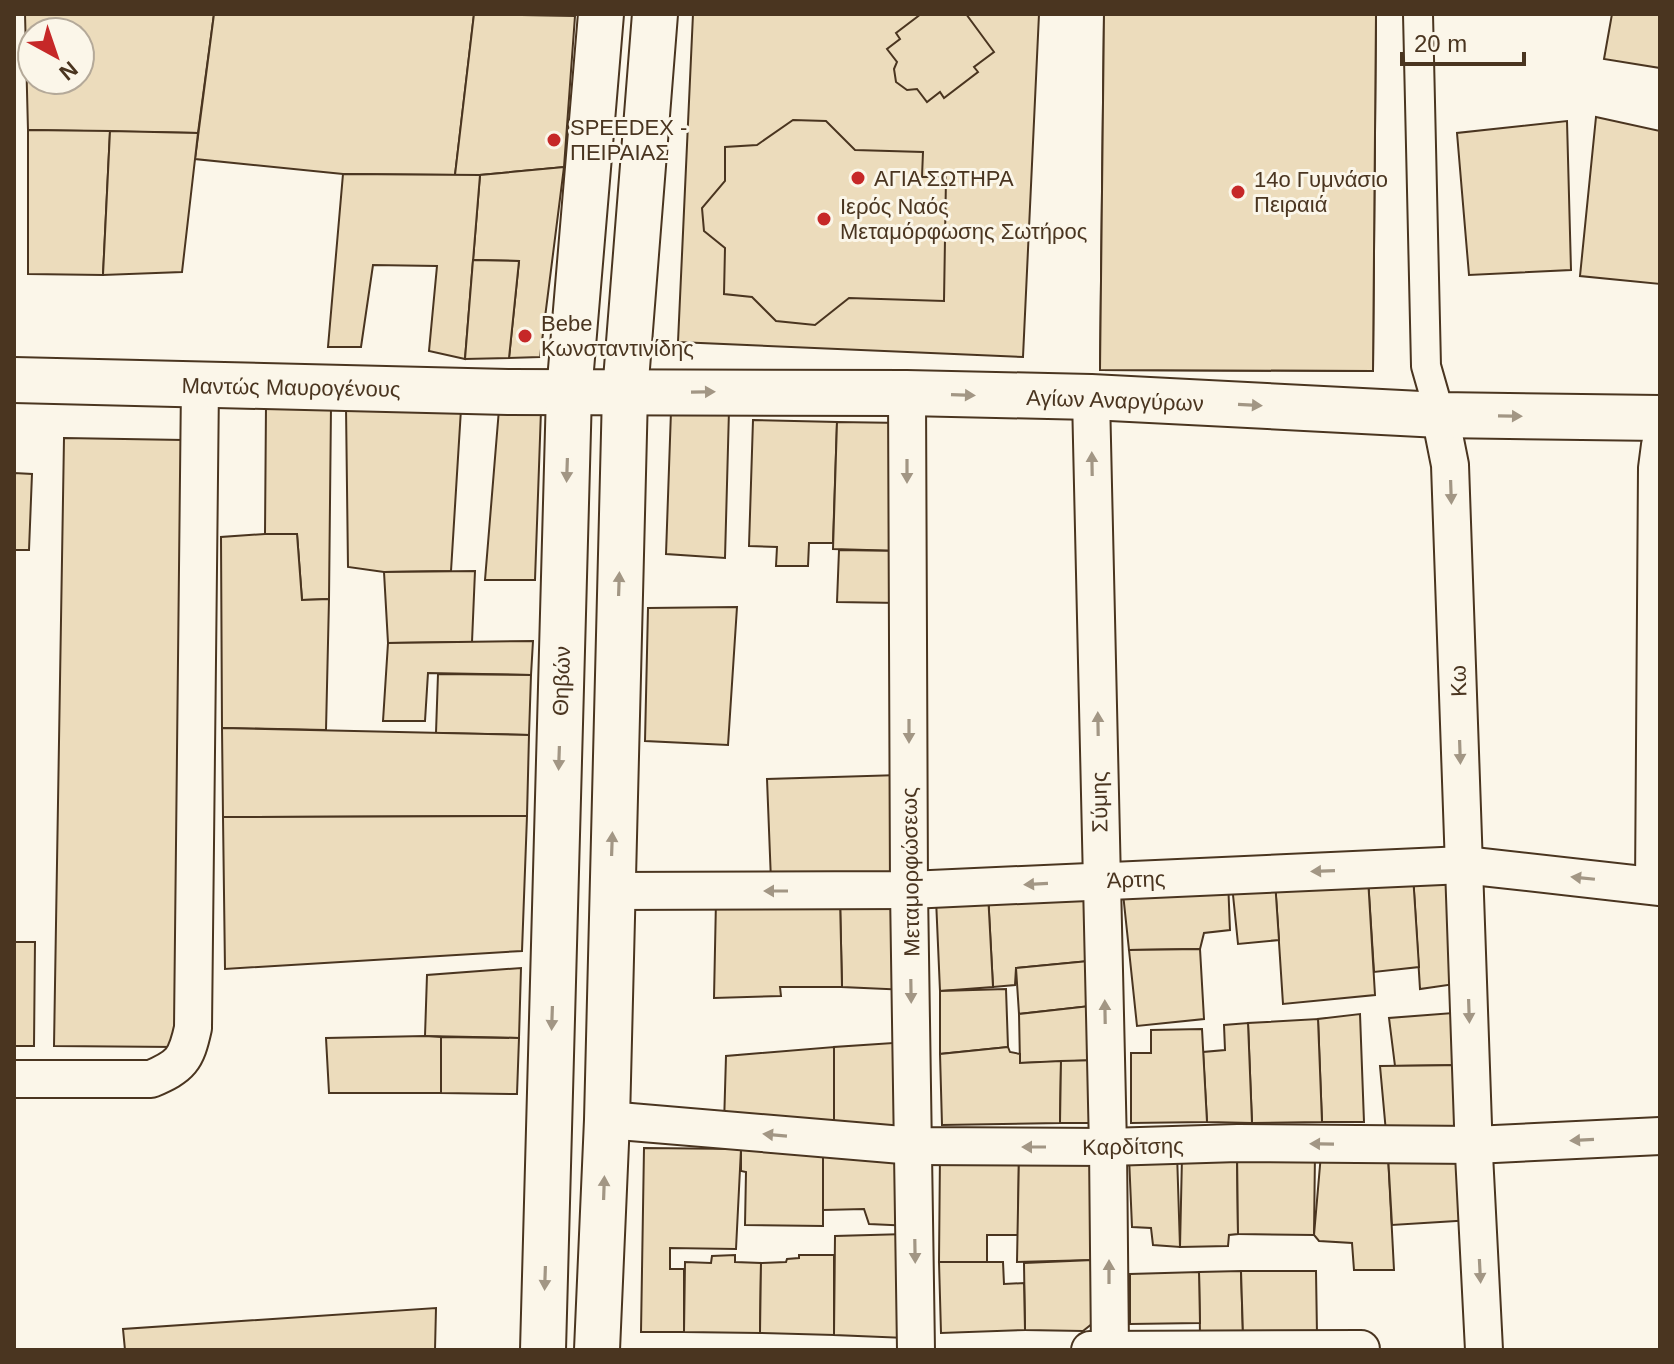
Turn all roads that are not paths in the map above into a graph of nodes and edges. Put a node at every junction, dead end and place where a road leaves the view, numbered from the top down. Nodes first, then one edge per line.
1 (601, 14) edge
2 (655, 14) edge
3 (1418, 14) edge
4 (14, 380) edge
5 (200, 385) junction
6 (569, 393) junction
7 (625, 393) junction
8 (907, 393) junction
9 (1091, 397) junction
10 (1440, 415) junction
11 (1660, 418) edge
12 (1660, 445) edge
13 (1464, 865) junction
14 (1101, 880) junction
15 (1657, 887) edge
16 (909, 890) junction
17 (611, 891) junction
18 (14, 1079) edge
19 (607, 1120) junction
20 (1660, 1136) edge
21 (1474, 1145) junction
22 (914, 1146) junction
23 (1108, 1147) junction
24 (1361, 1349) edge
25 (543, 1350) edge
26 (597, 1350) edge
27 (916, 1350) edge
28 (1090, 1350) edge
29 (1110, 1350) edge
30 (1484, 1350) edge

1 - 6 main road, Θηβών
2 - 7 main road
3 - 10 street, Κω
4 - 5 main road, Μαντώς Μαυρογένους
5 - 6 main road, Μαντώς Μαυρογένους
5 - 18 street
6 - 7 main road, Αγίων Αναργύρων
6 -> 25 main road, Θηβών
7 -> 8 main road, Αγίων Αναργύρων
17 -> 7 main road
8 -> 9 main road, Αγίων Αναργύρων
8 -> 16 street, Μεταμορφώσεως
9 -> 10 main road, Αγίων Αναργύρων
14 -> 9 street, Σύμης
10 -> 11 main road, Αγίων Αναργύρων
10 -> 13 street, Κω
12 - 15 street
13 -> 14 street, Άρτης
15 -> 13 street, Άρτης
13 -> 21 street, Κω
14 -> 16 street, Άρτης
23 -> 14 street, Σύμης
16 -> 17 street, Άρτης
16 -> 22 street, Μεταμορφώσεως
17 - 19 main road
22 -> 19 street, Καρδίτσης
26 -> 19 main road
20 -> 21 street, Καρδίτσης
21 -> 23 street, Καρδίτσης
21 -> 30 street, Κω
23 -> 22 street, Καρδίτσης
22 -> 27 street, Μεταμορφώσεως
29 -> 23 street, Σύμης
24 - 29 street
28 - 29 street

